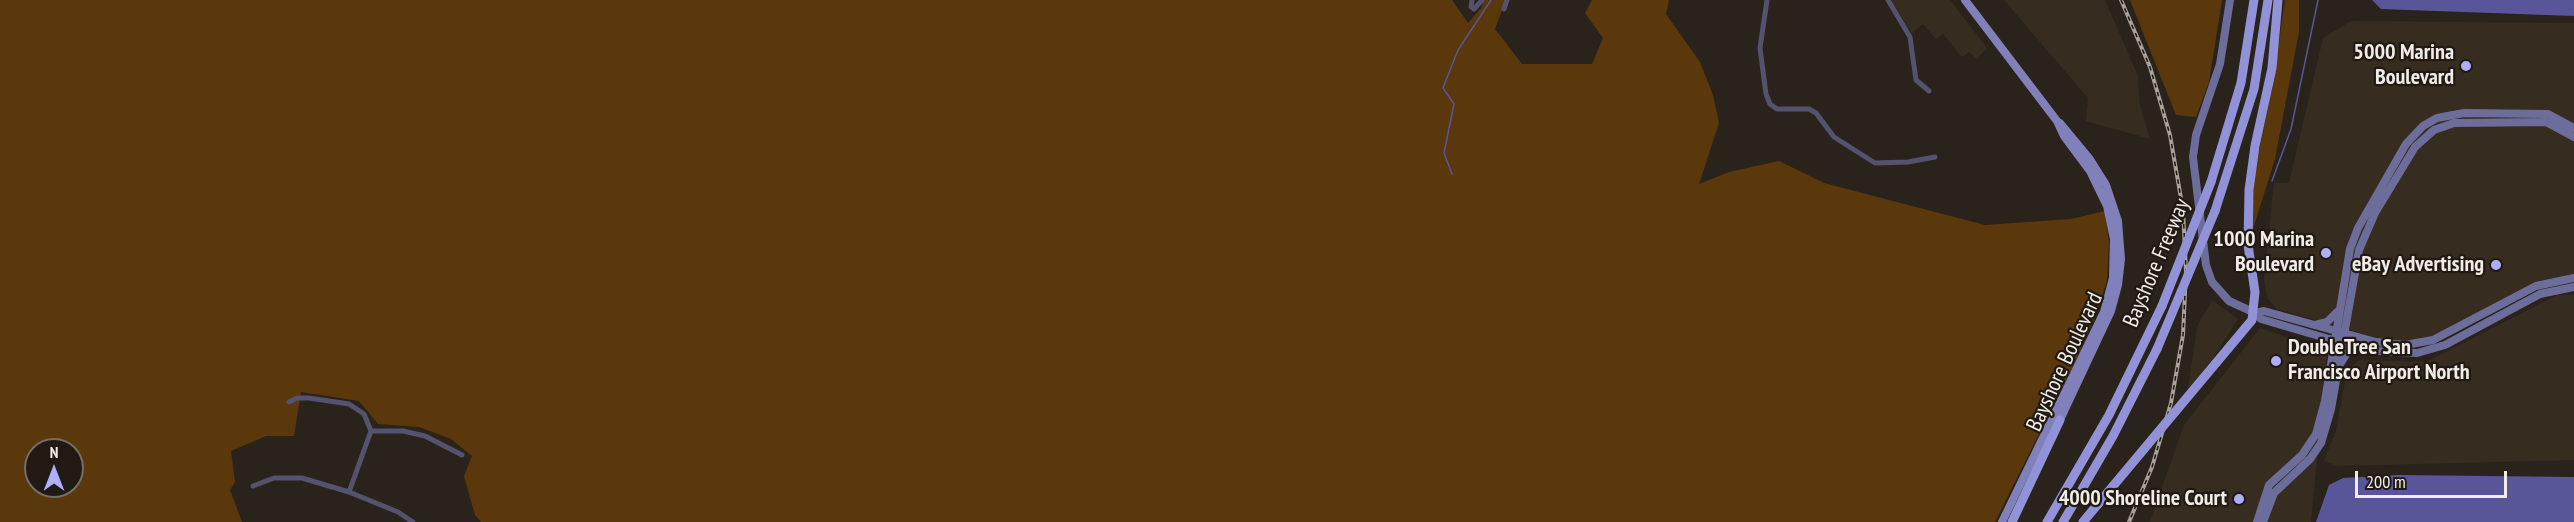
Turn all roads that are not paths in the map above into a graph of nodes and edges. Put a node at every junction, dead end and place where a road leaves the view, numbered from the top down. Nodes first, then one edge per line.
1 (1472, 0) edge
2 (1482, 0) edge
3 (1507, 0) edge
4 (1767, 0) edge
5 (1888, 0) edge
6 (1965, 0) edge
7 (2230, 0) edge
8 (2254, 0) edge
9 (2268, 0) edge
10 (2278, 0) edge
11 (1504, 9) dead end
12 (1929, 91) dead end
13 (2057, 121) junction
14 (2574, 128) edge
15 (2574, 137) edge
16 (1935, 157) dead end
17 (2574, 278) edge
18 (2574, 287) edge
19 (2342, 290) junction
20 (2350, 301) junction
21 (2254, 313) junction
22 (2310, 325) junction
23 (2293, 329) junction
24 (2339, 336) junction
25 (2376, 342) junction
26 (2367, 349) junction
27 (2329, 370) junction
28 (2336, 377) junction
29 (289, 402) dead end
30 (2060, 420) joint
31 (371, 431) junction
32 (462, 455) dead end
33 (253, 486) dead end
34 (349, 492) junction
35 (413, 522) edge
36 (2002, 522) edge
37 (2010, 522) edge
38 (2047, 522) edge
39 (2063, 522) edge
40 (2083, 522) edge
41 (2257, 522) edge
42 (2263, 522) edge

1 - 2 street
3 - 11 street
4 - 16 street
5 - 12 street
6 - 13 main road, Bayshore Boulevard
7 - 21 street
8 - 38 highway, Bayshore Freeway, bridge
9 - 39 highway, Bayshore Freeway, bridge
10 - 21 highway
13 - 30 main road, Bayshore Boulevard
13 - 36 main road, Bayshore Boulevard
14 - 19 street
15 - 20 street
17 - 25 street
18 - 26 street
19 - 22 street
19 - 24 street
20 - 24 street
20 - 25 street
21 - 22 street
21 - 23 street
21 - 40 highway, bridge
22 - 24 street
23 - 24 street
23 - 27 street
24 - 25 street
24 - 26 street
24 - 27 street
24 - 28 street
26 - 28 street
27 - 41 street
28 - 42 street
29 - 31 street
30 - 37 highway
31 - 32 street
31 - 34 street
33 - 34 street
34 - 35 street

